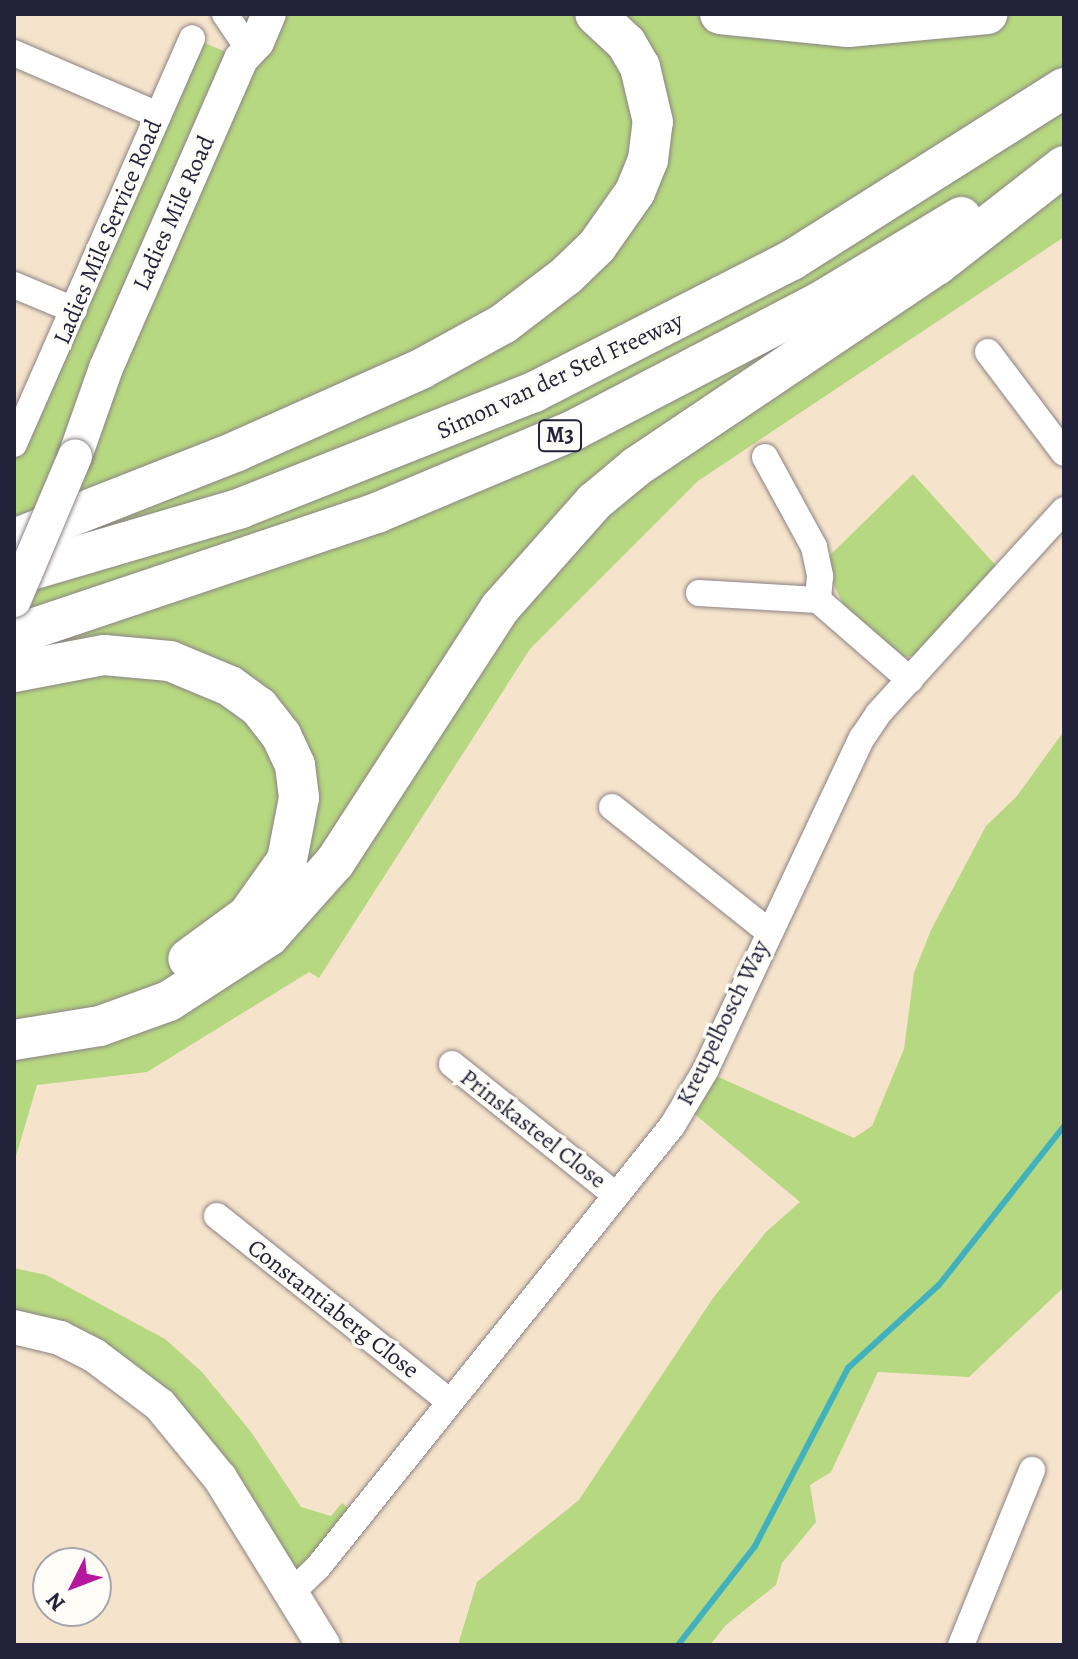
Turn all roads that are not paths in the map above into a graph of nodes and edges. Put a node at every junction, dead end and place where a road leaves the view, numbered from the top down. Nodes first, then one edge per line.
1 (269, 14) edge
2 (595, 14) edge
3 (720, 14) edge
4 (987, 14) edge
5 (239, 31) edge
6 (192, 38) dead end
7 (14, 53) edge
8 (1064, 88) edge
9 (158, 115) junction
10 (1064, 148) edge
11 (1064, 166) edge
12 (14, 285) edge
13 (74, 310) junction
14 (988, 352) dead end
15 (19, 435) edge
16 (67, 453) junction
17 (1064, 453) edge
18 (765, 457) dead end
19 (1064, 510) edge
20 (14, 539) edge
21 (14, 554) edge
22 (14, 575) edge
23 (699, 593) dead end
24 (14, 600) edge
25 (818, 600) junction
26 (14, 635) edge
27 (14, 672) edge
28 (910, 680) junction
29 (612, 807) dead end
30 (768, 931) junction
31 (14, 1014) edge
32 (14, 1040) edge
33 (452, 1064) dead end
34 (614, 1194) junction
35 (217, 1216) dead end
36 (14, 1327) edge
37 (449, 1401) junction
38 (1032, 1470) dead end
39 (291, 1593) junction
40 (323, 1645) edge
41 (961, 1645) edge

1 - 5 main road, Ladies Mile Road
2 - 20 highway
3 - 4 highway
5 - 16 main road, Ladies Mile Road
6 - 9 street, Ladies Mile Service Road
7 - 9 street
8 - 22 highway, Simon van der Stel Freeway / M3
9 - 13 street, Ladies Mile Service Road
10 - 26 highway, Simon van der Stel Freeway / M3
11 - 32 highway
12 - 13 street
13 - 15 street, Ladies Mile Service Road
14 - 17 street
16 - 21 main road, Ladies Mile Road
16 - 24 main road, Ladies Mile Road, bridge
18 - 25 street
19 - 28 street, Kreupelbosch Way
23 - 25 street
25 - 28 street
27 - 31 highway
28 - 30 street, Kreupelbosch Way
29 - 30 street
30 - 34 street, Kreupelbosch Way
33 - 34 street, Prinskasteel Close
34 - 37 street, Kreupelbosch Way
35 - 37 street, Constantiaberg Close
36 - 39 main road
37 - 39 street, Kreupelbosch Way
38 - 41 street
39 - 40 main road

